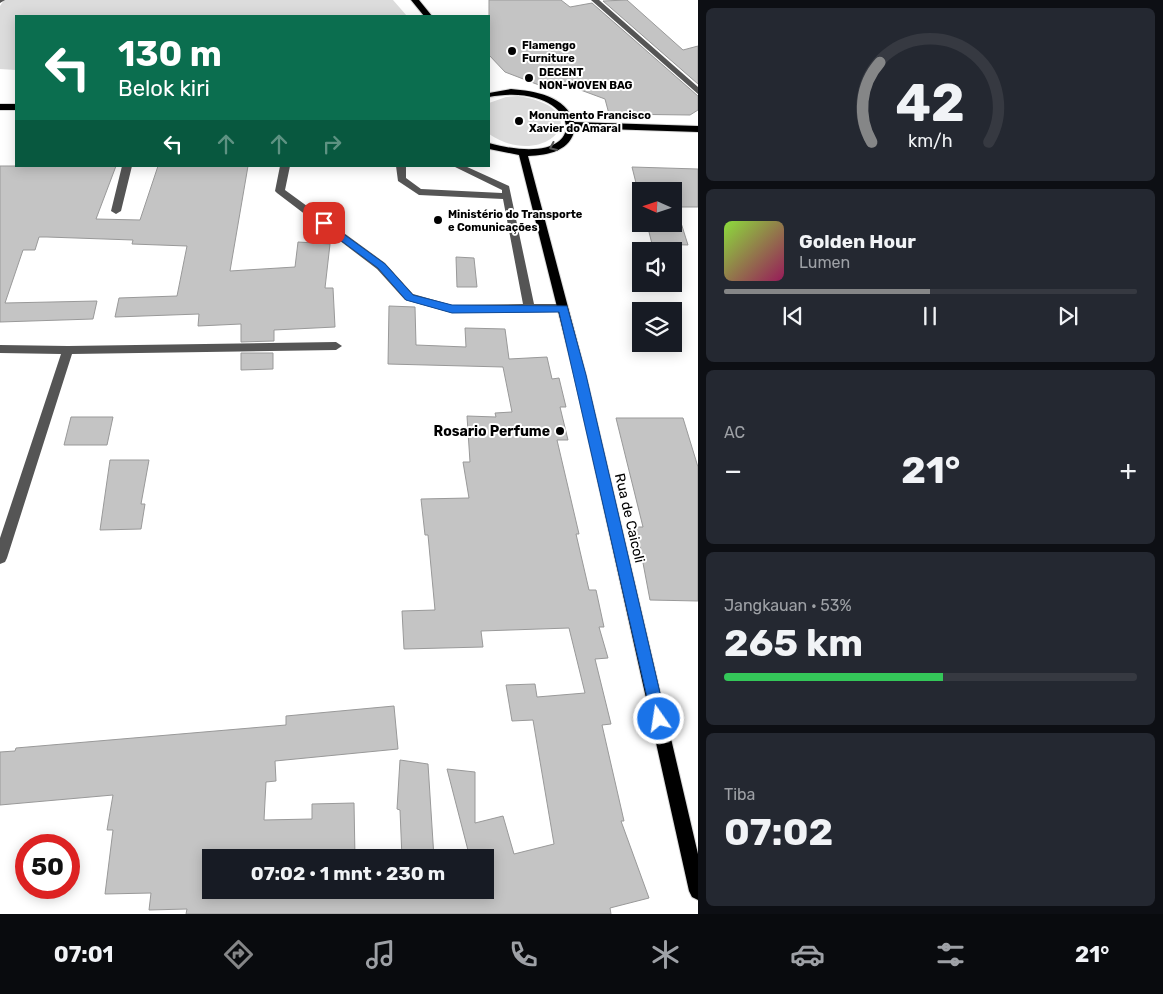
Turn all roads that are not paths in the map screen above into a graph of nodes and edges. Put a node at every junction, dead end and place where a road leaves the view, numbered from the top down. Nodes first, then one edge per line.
1 (415, 0) edge
2 (595, 0) edge
3 (427, 15) edge
4 (698, 91) edge
5 (490, 93) edge
6 (0, 107) edge
7 (15, 108) edge
8 (571, 125) junction
9 (698, 129) edge
10 (490, 146) edge
11 (523, 154) junction
12 (127, 167) edge
13 (285, 167) edge
14 (402, 167) edge
15 (458, 167) edge
16 (508, 196) junction
17 (116, 210) dead end
18 (529, 308) junction
19 (563, 308) junction
20 (336, 346) dead end
21 (0, 349) edge
22 (68, 350) junction
23 (0, 558) edge
24 (698, 891) edge

1 - 3 main road
2 - 4 street
5 - 8 main road
6 - 7 main road
8 - 9 main road
8 -> 11 main road
10 - 11 main road
11 - 19 main road, Rua de Caicoli
12 - 17 street
13 - 18 street
14 - 16 street
15 - 16 street
16 - 18 street
18 - 19 street
19 - 24 main road, Rua de Caicoli
20 - 22 street
21 - 22 street
22 - 23 street

